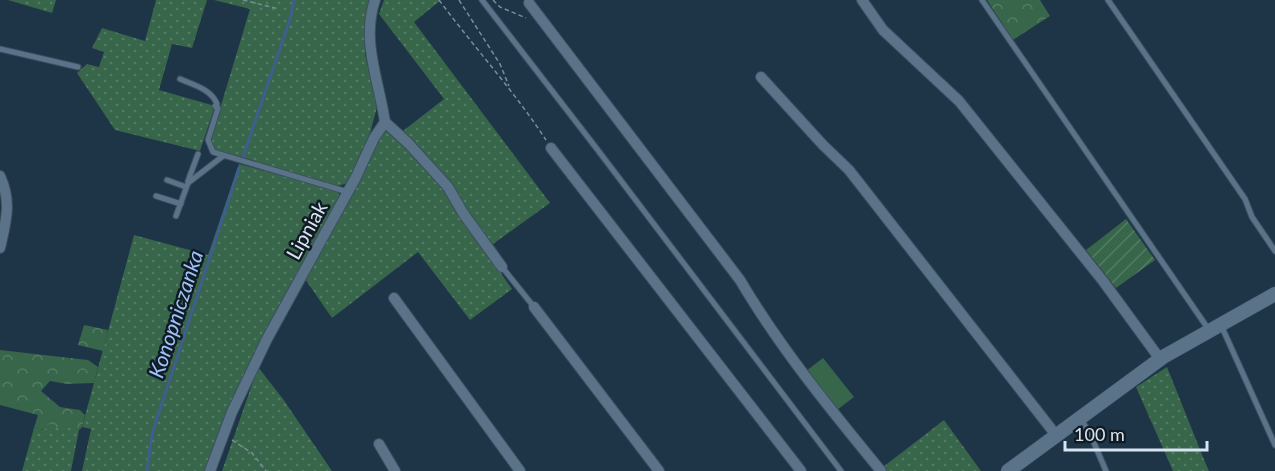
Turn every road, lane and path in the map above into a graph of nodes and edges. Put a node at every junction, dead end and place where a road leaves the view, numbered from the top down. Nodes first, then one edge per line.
1 (243, 0) edge
2 (375, 0) edge
3 (439, 0) edge
4 (459, 0) edge
5 (482, 0) edge
6 (494, 0) edge
7 (862, 0) edge
8 (982, 0) edge
9 (1108, 0) edge
10 (529, 3) dead end
11 (279, 9) dead end
12 (544, 23) junction
13 (0, 49) edge
14 (78, 67) dead end
15 (761, 76) dead end
16 (180, 79) dead end
17 (510, 90) junction
18 (385, 122) junction
19 (551, 148) joint
20 (198, 154) dead end
21 (223, 156) junction
22 (0, 176) edge
23 (167, 180) dead end
24 (187, 185) junction
25 (348, 192) junction
26 (156, 196) dead end
27 (181, 204) junction
28 (176, 216) dead end
29 (0, 248) edge
30 (1275, 251) edge
31 (502, 267) joint
32 (1275, 294) edge
33 (394, 298) dead end
34 (534, 307) joint
35 (1215, 327) junction
36 (1160, 359) junction
37 (1080, 417) junction
38 (224, 435) junction
39 (1056, 435) junction
40 (379, 444) dead end
41 (1275, 445) edge
42 (210, 471) edge
43 (266, 471) edge
44 (395, 471) edge
45 (520, 471) edge
46 (659, 471) edge
47 (801, 471) edge
48 (841, 471) edge
49 (880, 471) edge
50 (1008, 471) edge
51 (1106, 471) edge

1 - 11 path
2 - 18 street
3 - 17 path
4 - 17 path
5 - 48 lane
6 - 12 path
7 - 36 street
8 - 35 lane
9 - 30 lane
10 - 12 street
12 - 49 street
13 - 14 lane
15 - 39 street
16 - 21 lane
17 - 19 path
18 - 25 street, Lipniak
18 - 31 street
19 - 47 street
20 - 24 lane
21 - 24 lane
21 - 25 lane
22 - 29 street
23 - 24 lane
24 - 27 lane
25 - 38 street, Lipniak
26 - 27 lane
27 - 28 lane
31 - 34 lane
32 - 35 street
33 - 45 street
34 - 46 street
35 - 36 street
35 - 41 lane
36 - 37 street
37 - 39 street
37 - 51 lane
38 - 42 street, Lipniak
38 - 43 path
39 - 50 street
40 - 44 street

